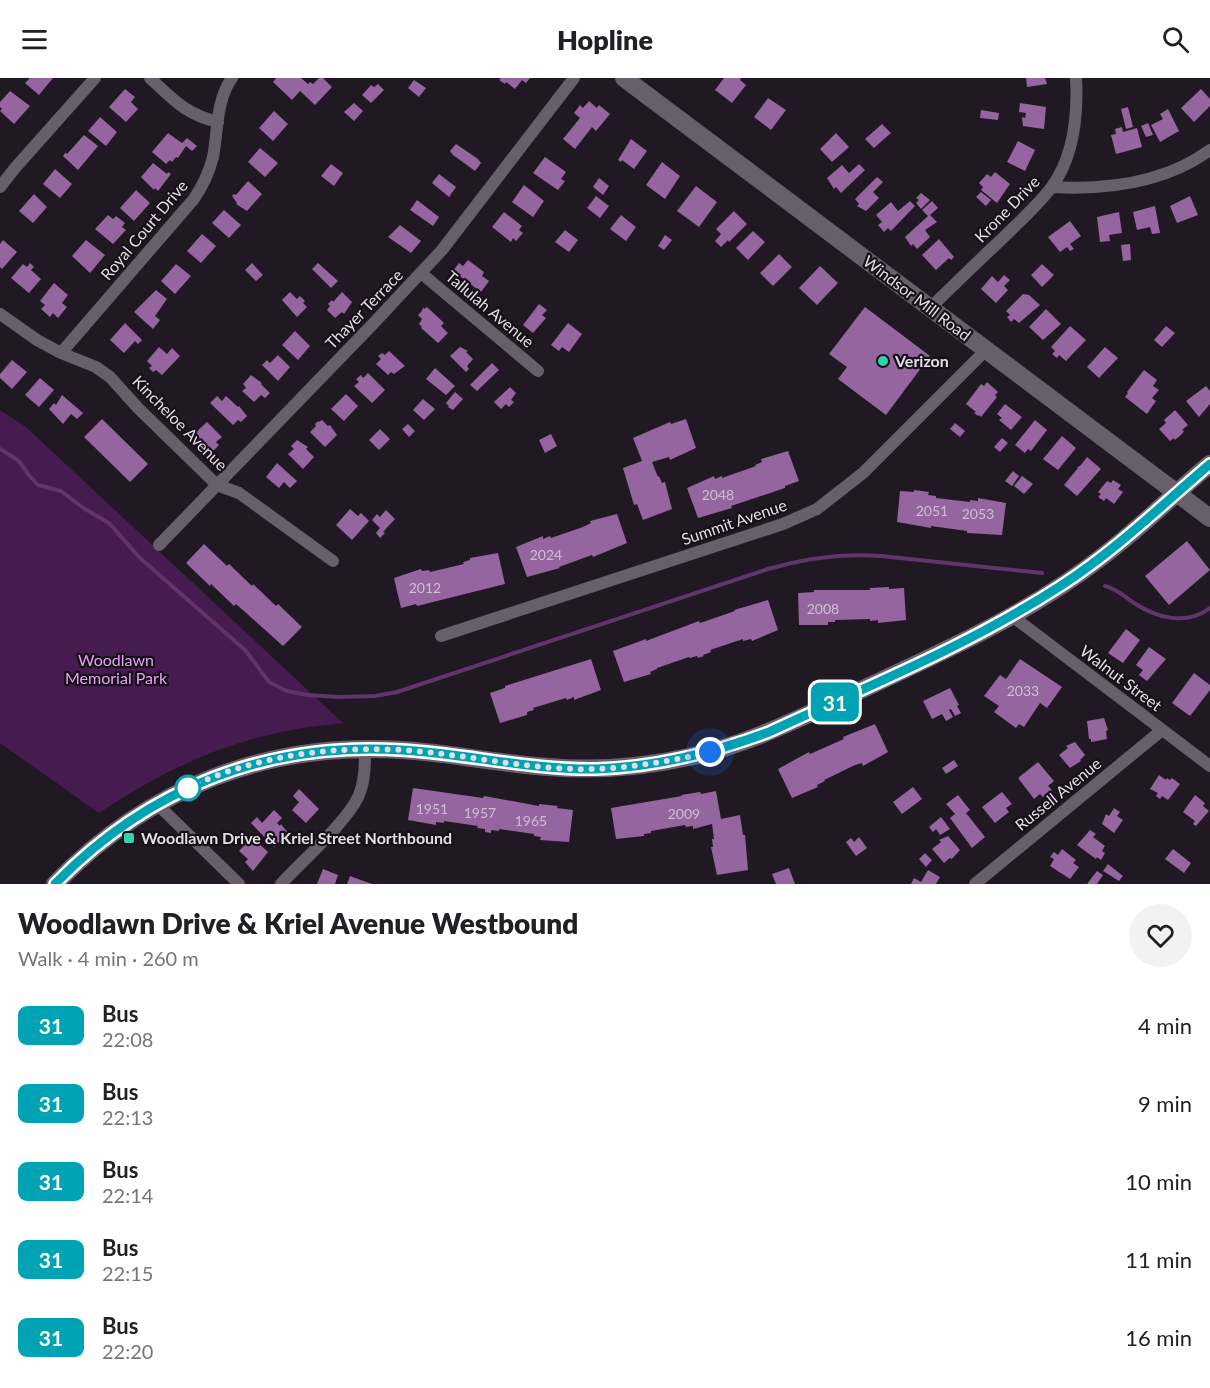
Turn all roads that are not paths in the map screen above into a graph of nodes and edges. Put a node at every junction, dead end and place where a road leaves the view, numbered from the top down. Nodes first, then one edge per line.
1 (95, 78) edge
2 (150, 78) edge
3 (232, 78) edge
4 (574, 78) edge
5 (624, 78) edge
6 (1076, 78) edge
7 (218, 122) junction
8 (1210, 150) edge
9 (0, 187) edge
10 (1052, 187) junction
11 (421, 273) junction
12 (930, 308) junction
13 (0, 314) edge
14 (986, 350) junction
15 (61, 353) junction
16 (538, 371) dead end
17 (1210, 464) edge
18 (217, 485) junction
19 (1176, 493) junction
20 (1210, 518) edge
21 (159, 545) dead end
22 (333, 561) dead end
23 (1012, 616) junction
24 (441, 636) dead end
25 (1162, 730) junction
26 (365, 749) junction
27 (1210, 766) edge
28 (156, 803) junction
29 (55, 884) edge
30 (239, 884) edge
31 (281, 884) edge
32 (975, 884) edge

1 - 9 street
2 - 7 street
3 - 7 street, Royal Court Drive
4 - 11 street, Thayer Terrace
5 - 12 main road, Windsor Mill Road
6 - 10 street, Krone Drive
7 - 15 street, Royal Court Drive
8 - 10 street
10 - 12 street, Krone Drive
11 - 16 street, Tallulah Avenue
11 - 18 street, Thayer Terrace
12 - 14 main road, Windsor Mill Road
13 - 15 street, Kincheloe Avenue
14 - 19 main road, Windsor Mill Road
14 - 24 street, Summit Avenue
15 - 18 street, Kincheloe Avenue
17 - 19 main road
18 - 21 street, Thayer Terrace
18 - 22 street, Kincheloe Avenue
19 - 20 main road, Windsor Mill Road
19 - 23 main road
23 - 25 street, Walnut Street
23 - 26 main road
25 - 27 street, Walnut Street
25 - 32 street, Russell Avenue
26 - 28 main road
26 - 31 street
28 - 29 main road
28 - 30 street

